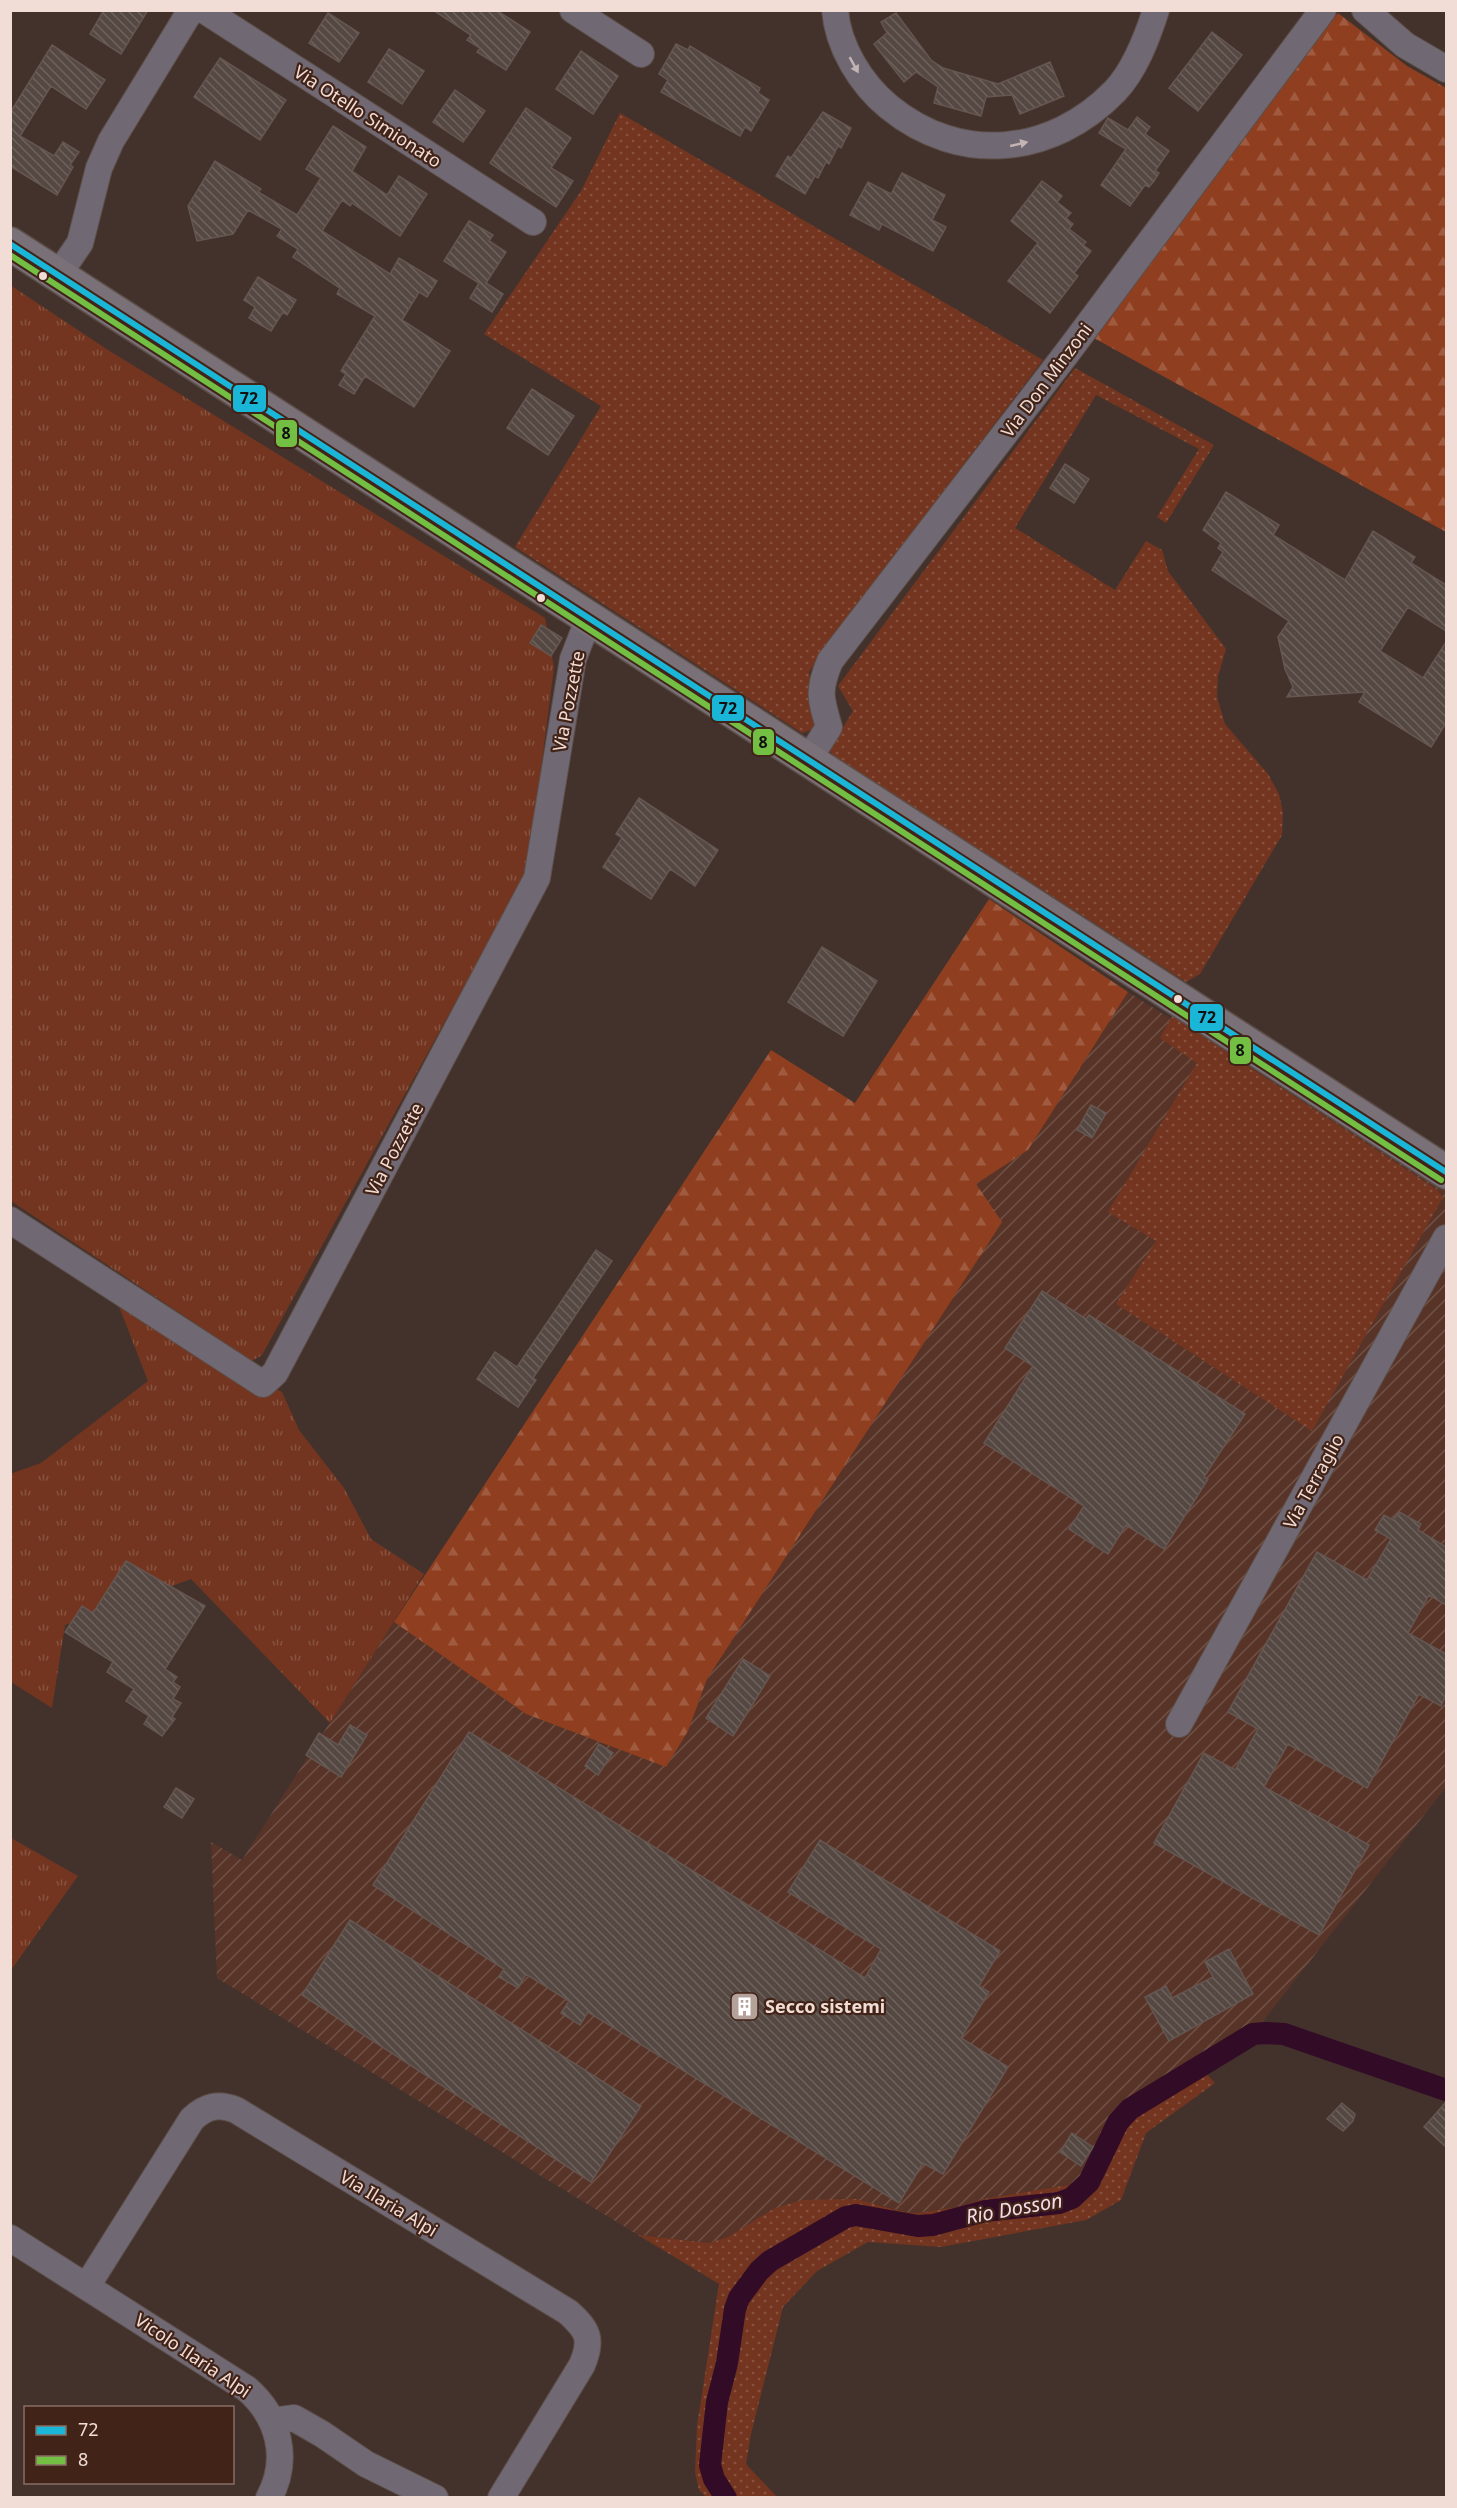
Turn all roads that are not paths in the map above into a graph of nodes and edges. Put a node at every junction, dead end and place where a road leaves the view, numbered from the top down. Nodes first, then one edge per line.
1 (191, 10) edge
2 (204, 10) edge
3 (573, 10) edge
4 (835, 10) edge
5 (1156, 10) edge
6 (1323, 10) edge
7 (1365, 10) edge
8 (640, 54) dead end
9 (1446, 69) edge
10 (532, 222) dead end
11 (10, 244) edge
12 (58, 275) junction
13 (589, 618) junction
14 (808, 760) junction
15 (1446, 1172) edge
16 (10, 1220) edge
17 (1446, 1238) edge
18 (1179, 1724) dead end
19 (10, 2238) edge
20 (87, 2286) junction
21 (276, 2433) junction
22 (269, 2498) edge
23 (435, 2498) edge
24 (501, 2498) edge

1 - 12 street
2 - 10 street, Via Otello Simionato
3 - 8 street
4 -> 5 street
6 - 14 street, Via Don Minzoni
7 - 9 street
11 - 12 main road
12 - 13 main road
13 - 14 main road
13 - 16 street, Via Pozzette
14 - 15 main road
17 - 18 street, Via Terraglio
19 - 20 street, Vicolo Ilaria Alpi
20 - 21 street, Vicolo Ilaria Alpi
20 - 24 street, Via Ilaria Alpi
21 - 22 street
21 - 23 street

